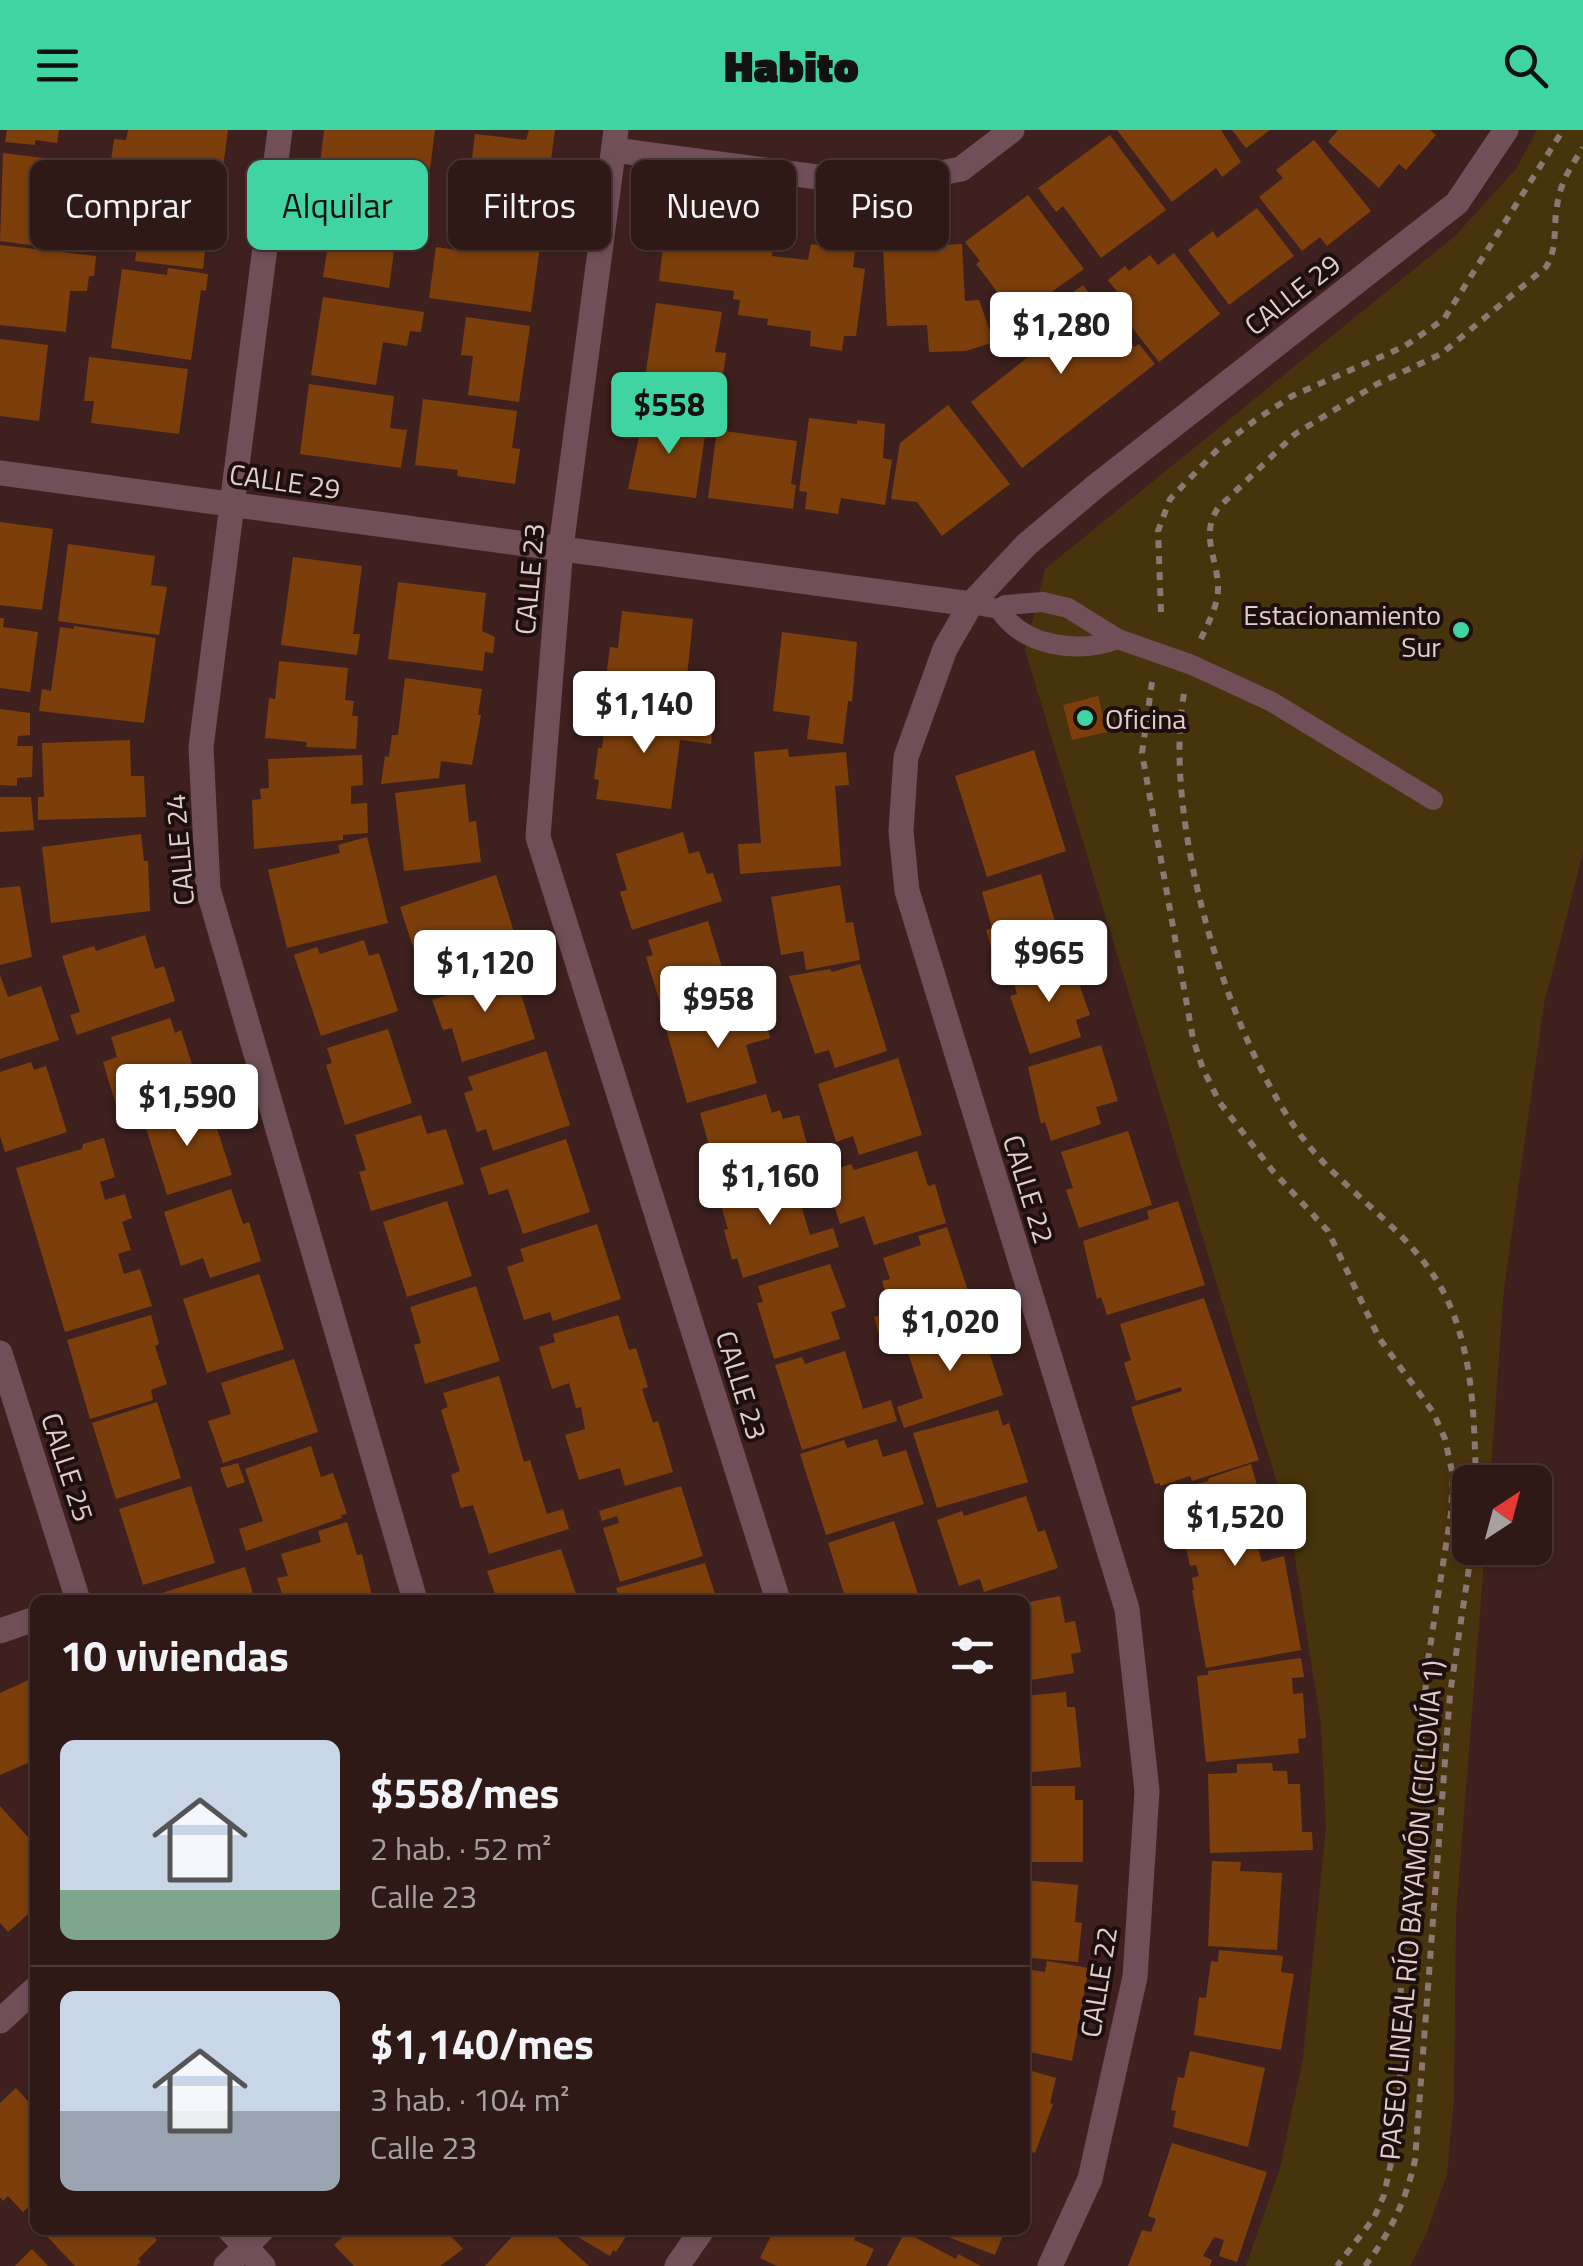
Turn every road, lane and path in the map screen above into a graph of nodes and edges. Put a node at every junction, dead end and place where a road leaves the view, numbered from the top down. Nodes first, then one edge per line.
1 (280, 130) edge
2 (1012, 130) edge
3 (1506, 130) edge
4 (1563, 130) edge
5 (615, 140) edge
6 (1583, 148) edge
7 (0, 473) edge
8 (1096, 486) joint
9 (232, 504) junction
10 (561, 547) junction
11 (971, 604) junction
12 (999, 609) junction
13 (1161, 612) dead end
14 (1206, 628) dead end
15 (1118, 640) junction
16 (1152, 682) dead end
17 (1184, 694) dead end
18 (1433, 800) dead end
19 (0, 1353) edge
20 (1475, 1465) edge
21 (1469, 1565) edge
22 (76, 1595) edge
23 (414, 1595) edge
24 (776, 1595) edge
25 (30, 1621) edge
26 (0, 1631) edge
27 (30, 2004) edge
28 (0, 2021) edge
29 (698, 2235) edge
30 (250, 2243) edge
31 (226, 2266) edge
32 (676, 2266) edge
33 (1050, 2266) edge
34 (1336, 2266) edge
35 (1365, 2266) edge

1 - 9 street, CALLE 24
2 - 5 street
3 - 8 street, CALLE 29
4 - 13 path
5 - 10 street, CALLE 23
6 - 14 path
7 - 9 street, CALLE 29
8 - 11 street, CALLE 22
9 - 10 street, CALLE 29
9 - 23 street, CALLE 24
10 - 11 street
10 - 24 street, CALLE 23
11 - 12 lane
11 - 33 street, CALLE 22
12 - 15 lane
12 - 15 lane
15 - 18 lane
16 - 34 path
17 - 20 path
19 - 22 street, CALLE 25
21 - 35 path, PASEO LINEAL RÍO BAYAMÓN (CICLOVÍA 1)
25 - 26 street
27 - 28 street
29 - 32 street
30 - 31 street

